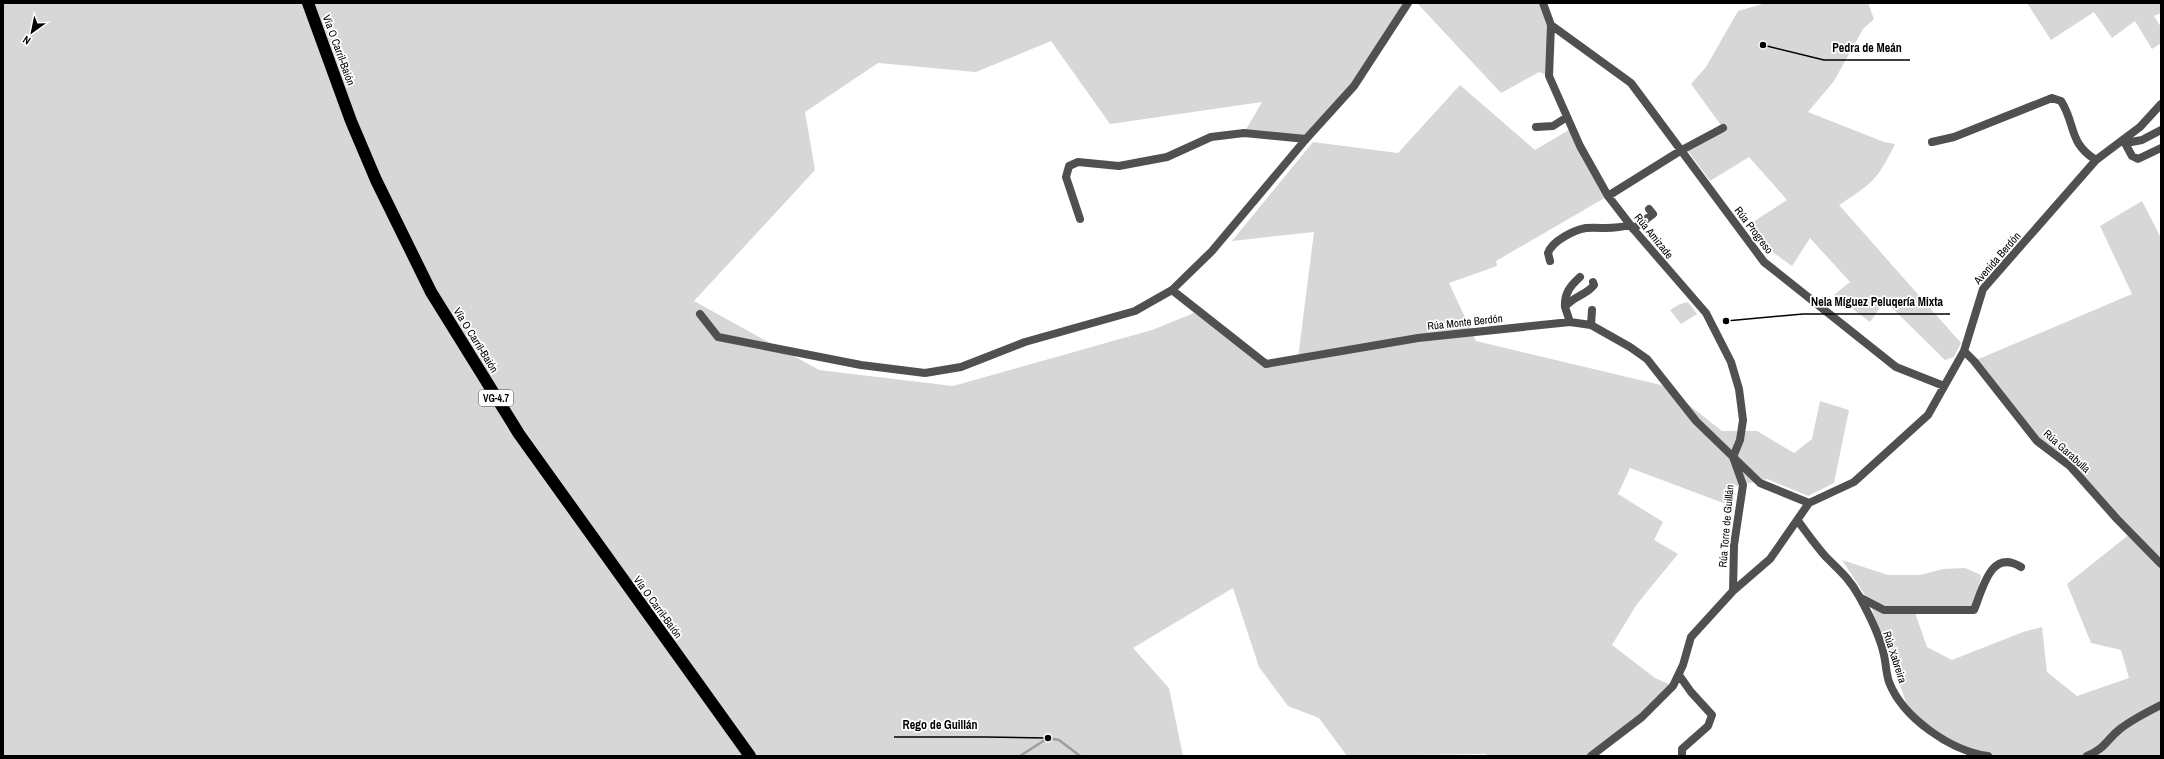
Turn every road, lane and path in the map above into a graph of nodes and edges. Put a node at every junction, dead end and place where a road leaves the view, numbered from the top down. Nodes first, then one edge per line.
1 (308, 3) edge
2 (1408, 3) edge
3 (1543, 3) edge
4 (1551, 25) junction
5 (2161, 104) edge
6 (1567, 117) junction
7 (1536, 127) dead end
8 (1723, 128) dead end
9 (2161, 130) edge
10 (1306, 139) junction
11 (2125, 141) junction
12 (1932, 142) dead end
13 (2161, 148) edge
14 (1680, 151) junction
15 (2096, 160) junction
16 (1608, 196) junction
17 (1649, 209) dead end
18 (1080, 219) dead end
19 (1631, 227) junction
20 (1550, 261) dead end
21 (1580, 278) dead end
22 (1592, 282) dead end
23 (1172, 290) junction
24 (1565, 307) junction
25 (1592, 310) dead end
26 (700, 314) dead end
27 (1570, 322) junction
28 (1591, 325) junction
29 (1964, 351) junction
30 (1944, 386) junction
31 (1733, 457) junction
32 (1809, 503) junction
33 (1798, 521) junction
34 (2161, 564) edge
35 (2021, 567) dead end
36 (1733, 591) junction
37 (1861, 598) junction
38 (1679, 675) junction
39 (2161, 705) edge
40 (1975, 755) edge
41 (750, 756) edge
42 (1591, 756) edge
43 (1682, 756) edge
44 (1988, 756) edge
45 (2087, 756) edge

1 - 41 highway, Vía O Carril-Baión / VG-4.7
2 - 10 street
3 - 4 street
4 - 6 street, Rúa Amizade
4 - 14 street, Rúa Progreso
5 - 11 street, Avenida Berdón
6 - 7 street
6 - 16 street, Rúa Amizade
8 - 14 street
9 - 11 street
10 - 18 street
10 - 23 street
11 - 13 street
11 - 15 street, Avenida Berdón
12 - 15 street
14 - 16 street
14 - 30 street, Rúa Progreso
15 - 29 street, Avenida Berdón
16 - 19 street, Rúa Amizade
17 - 19 street
19 - 20 street
19 - 31 street, Rúa Amizade
21 - 24 street
22 - 24 street
23 - 26 street
23 - 27 street, Rúa Monte Berdón
24 - 27 street
25 - 28 street
27 - 28 street, Rúa Monte Berdón
28 - 31 street, Rúa Monte Berdón
29 - 30 street, Avenida Berdón
29 - 34 street, Rúa Garabulla
30 - 32 street, Avenida Berdón
31 - 32 street
31 - 36 street, Rúa Torre de Guillán
32 - 33 street
33 - 36 street
33 - 37 street, Rúa Xabreira
35 - 37 street, Rúa Xabreira
36 - 38 street
37 - 40 street, Rúa Xabreira
38 - 42 street
38 - 43 street
39 - 45 street
40 - 44 street, Rúa Xabreira

